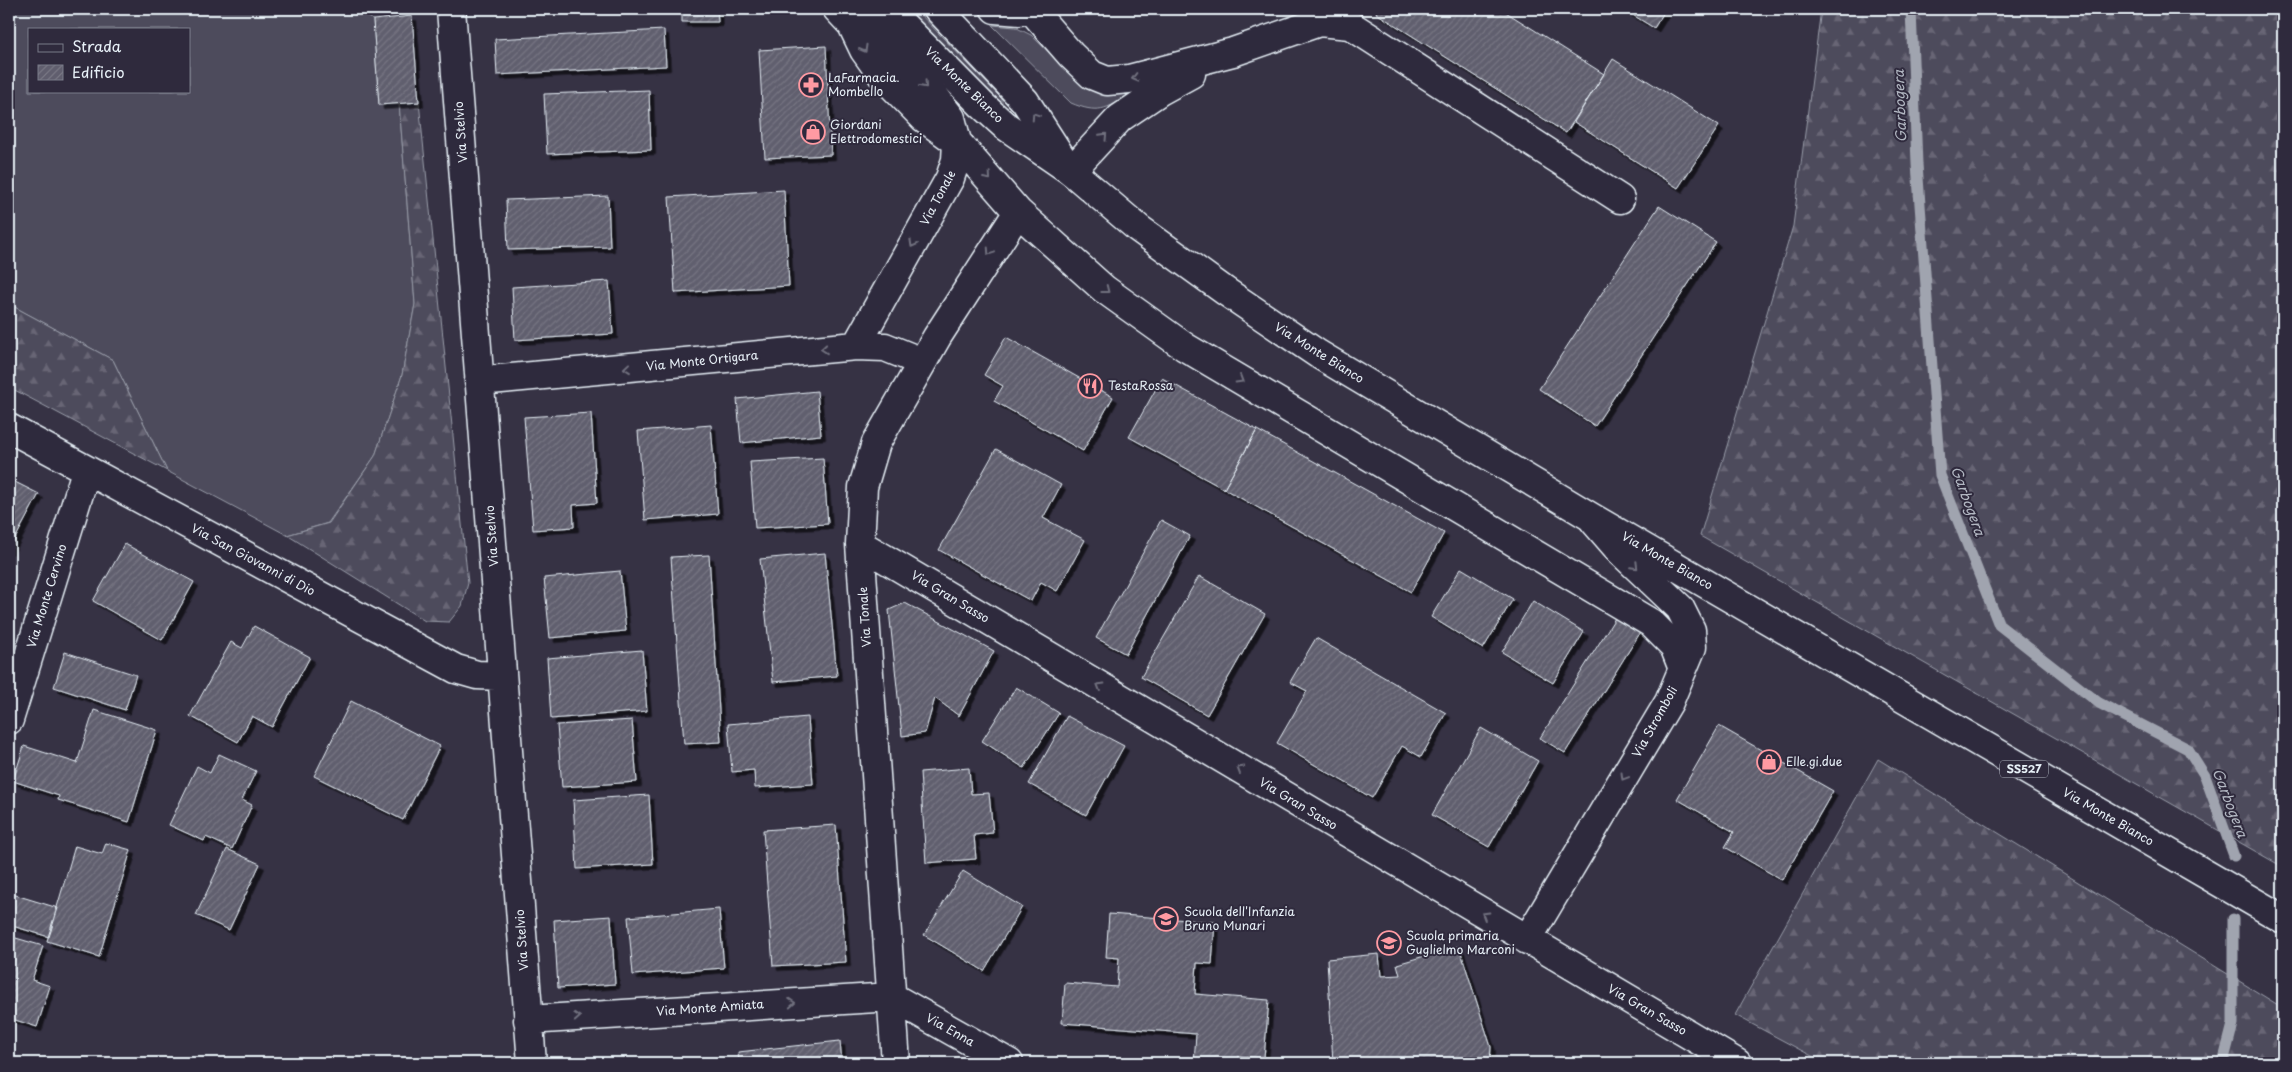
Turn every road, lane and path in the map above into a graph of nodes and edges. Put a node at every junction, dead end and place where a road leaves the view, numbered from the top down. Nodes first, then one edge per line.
1 (451, 9) edge
2 (837, 9) edge
3 (858, 9) edge
4 (887, 9) edge
5 (938, 9) edge
6 (995, 9) edge
7 (1029, 9) edge
8 (1233, 52) junction
9 (958, 142) junction
10 (1071, 171) junction
11 (1620, 199) dead end
12 (1018, 212) junction
13 (856, 346) junction
14 (922, 362) junction
15 (479, 381) junction
16 (9, 428) edge
17 (86, 471) junction
18 (1591, 517) junction
19 (860, 544) junction
20 (1683, 670) junction
21 (502, 676) junction
22 (9, 720) edge
23 (2283, 919) edge
24 (1527, 940) junction
25 (892, 997) junction
26 (528, 1020) junction
27 (532, 1063) edge
28 (896, 1063) edge
29 (1008, 1063) edge
30 (1736, 1063) edge

1 - 15 street, Via Stelvio
2 -> 9 street
3 -> 9 street, Via Tonale
4 - 10 street, Via Monte Bianco
10 -> 5 street, Via Monte Bianco
6 - 7 street
8 -> 7 street
10 -> 8 street
8 - 11 street
9 -> 12 street
9 -> 13 street, Via Tonale
10 - 18 street, Via Monte Bianco
12 -> 14 street, Via Tonale
12 -> 20 street
13 - 14 street, Via Monte Ortigara
13 -> 15 street, Via Monte Ortigara
14 - 19 street, Via Tonale
15 - 21 street, Via Stelvio
16 - 17 street, Via San Giovanni di Dio
17 - 21 street, Via San Giovanni di Dio
17 - 22 street, Via Monte Cervino
18 -> 20 street, Via Stromboli
18 - 23 street, Via Monte Bianco / SS527
24 -> 19 street, Via Gran Sasso
19 - 25 street, Via Tonale
20 -> 24 street, Via Stromboli
21 - 26 street, Via Stelvio
24 - 30 street, Via Gran Sasso
26 -> 25 street, Via Monte Amiata
25 - 28 street, Via Tonale
25 - 29 street, Via Enna
26 - 27 street, Via Stelvio

